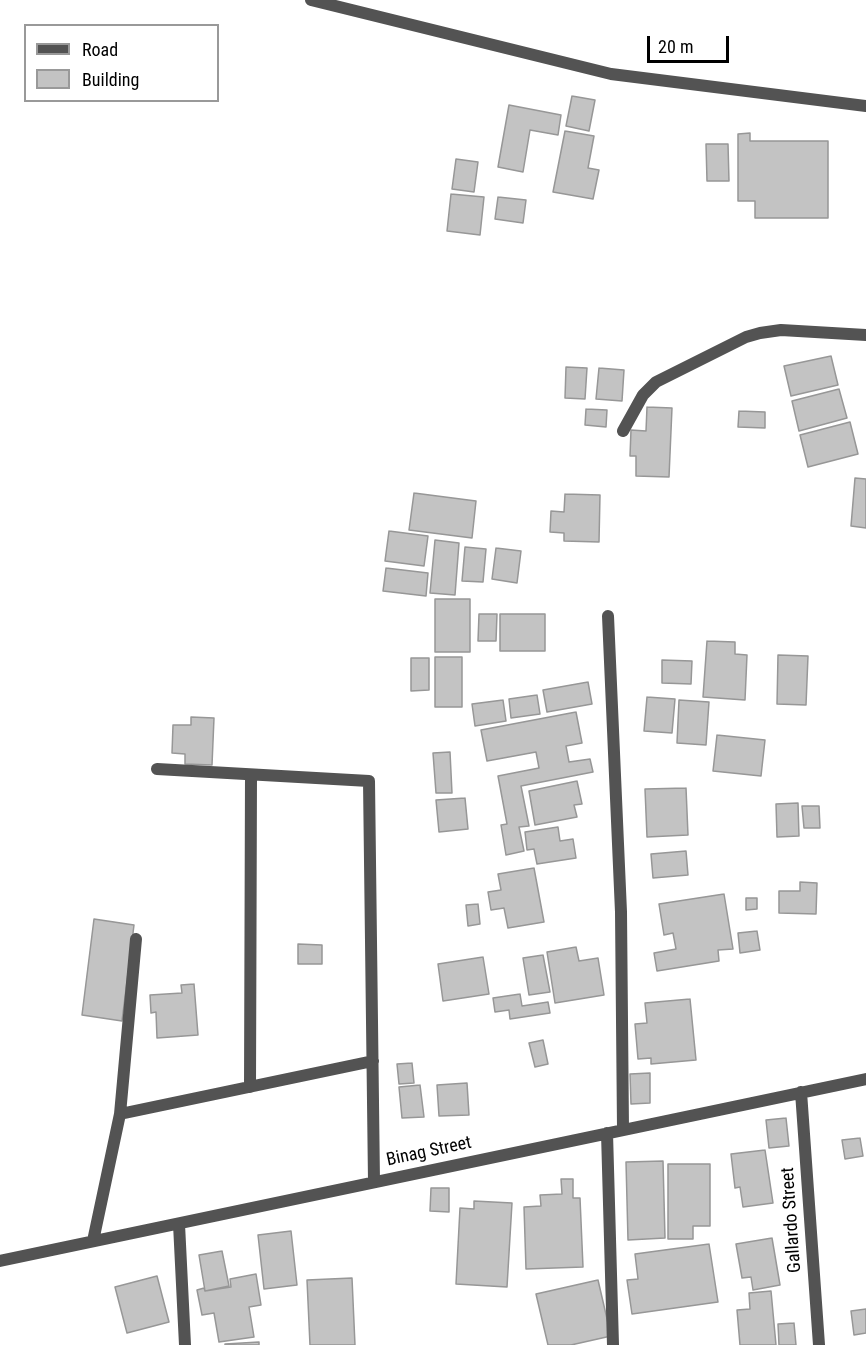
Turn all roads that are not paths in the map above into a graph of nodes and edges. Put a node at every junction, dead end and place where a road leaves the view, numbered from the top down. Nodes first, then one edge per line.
1 (311, 0) edge
2 (866, 106) edge
3 (866, 335) edge
4 (623, 431) dead end
5 (608, 616) dead end
6 (157, 770) dead end
7 (251, 775) junction
8 (136, 939) dead end
9 (373, 1061) junction
10 (866, 1079) edge
11 (250, 1087) junction
12 (801, 1092) junction
13 (120, 1114) junction
14 (623, 1129) junction
15 (607, 1133) junction
16 (374, 1182) junction
17 (179, 1224) junction
18 (93, 1242) junction
19 (0, 1261) edge
20 (185, 1345) edge
21 (613, 1345) edge
22 (819, 1345) edge

1 - 2 street
3 - 4 street
5 - 14 street
6 - 7 street
7 - 9 street
7 - 11 street
8 - 13 street
9 - 11 street
9 - 16 street
10 - 12 street, Binag Street
11 - 13 street
12 - 14 street, Binag Street
12 - 22 street, Gallardo Street
13 - 18 street
14 - 15 street, Binag Street
15 - 16 street, Binag Street
15 - 21 street
16 - 17 street, Binag Street
17 - 18 street, Binag Street
17 - 20 street
18 - 19 street, Binag Street

